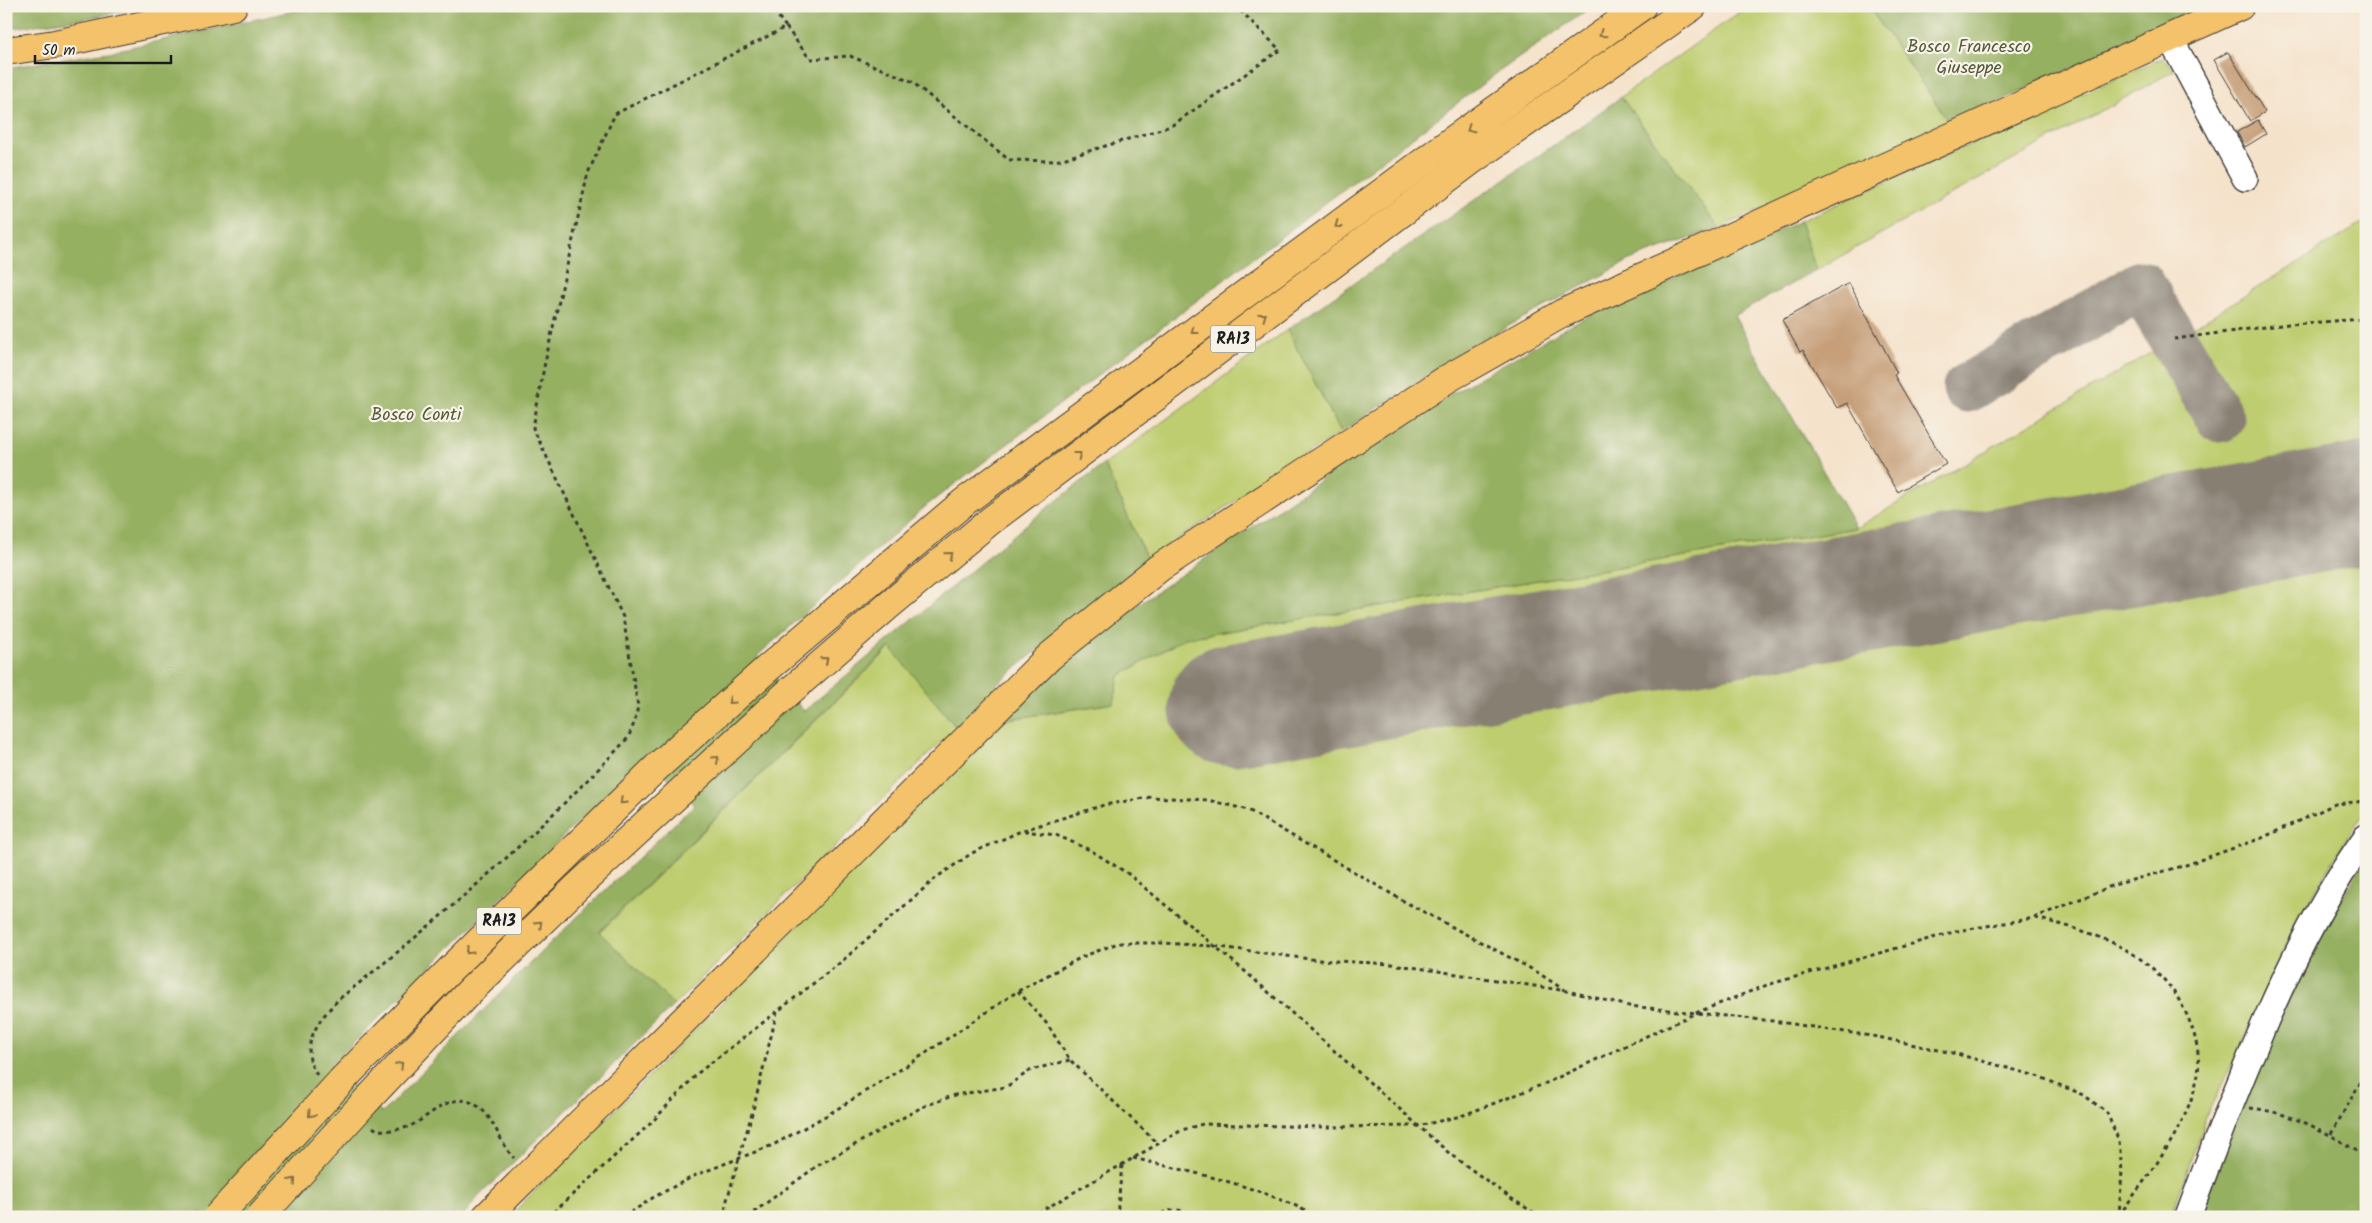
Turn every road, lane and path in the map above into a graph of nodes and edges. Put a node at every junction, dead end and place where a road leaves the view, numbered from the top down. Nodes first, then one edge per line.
1 (233, 6) edge
2 (770, 6) edge
3 (1236, 6) edge
4 (1642, 6) edge
5 (1693, 6) edge
6 (2240, 6) edge
7 (786, 26) junction
8 (2170, 38) junction
9 (6, 51) edge
10 (2245, 178) dead end
11 (2366, 319) edge
12 (2174, 339) dead end
13 (2366, 802) edge
14 (1021, 831) junction
15 (2366, 837) edge
16 (2034, 918) junction
17 (1213, 946) junction
18 (1567, 991) junction
19 (1018, 992) junction
20 (777, 1011) junction
21 (1698, 1012) junction
22 (1070, 1060) junction
23 (2366, 1073) edge
24 (332, 1079) junction
25 (2229, 1105) junction
26 (373, 1126) dead end
27 (1418, 1126) junction
28 (2331, 1134) junction
29 (1157, 1143) junction
30 (2366, 1157) edge
31 (1133, 1158) junction
32 (740, 1159) junction
33 (1122, 1165) junction
34 (530, 1173) junction
35 (2118, 1216) edge
36 (217, 1217) edge
37 (260, 1217) edge
38 (486, 1217) edge
39 (548, 1217) edge
40 (624, 1217) edge
41 (724, 1217) edge
42 (747, 1217) edge
43 (1031, 1217) edge
44 (1119, 1217) edge
45 (1155, 1217) edge
46 (1196, 1217) edge
47 (1313, 1217) edge
48 (1541, 1217) edge
49 (2188, 1217) edge

1 - 9 main road
2 - 7 path
3 - 7 path
4 -> 24 main road, RA13
37 -> 5 main road, RA13, bridge
6 - 8 main road
7 - 24 path
8 - 10 street
8 - 34 main road
11 - 12 path
13 - 16 path
14 - 17 path
14 - 18 path
14 - 20 path
15 - 25 street
16 - 21 path
16 - 35 path
17 - 18 path
17 - 19 path
17 - 27 path
18 - 21 path
19 - 22 path
19 - 32 path
20 - 32 path
20 - 39 path
21 - 27 path
21 - 35 path
22 - 29 path
22 - 42 path
23 - 28 path
24 -> 36 main road, RA13, bridge
25 - 28 path
25 - 49 street
26 - 34 path
27 - 29 path
27 - 48 path
28 - 30 path
29 - 31 path
31 - 33 path
31 - 47 path
32 - 40 path
32 - 41 path
33 - 43 path
33 - 44 path
34 - 38 main road
45 - 46 path

